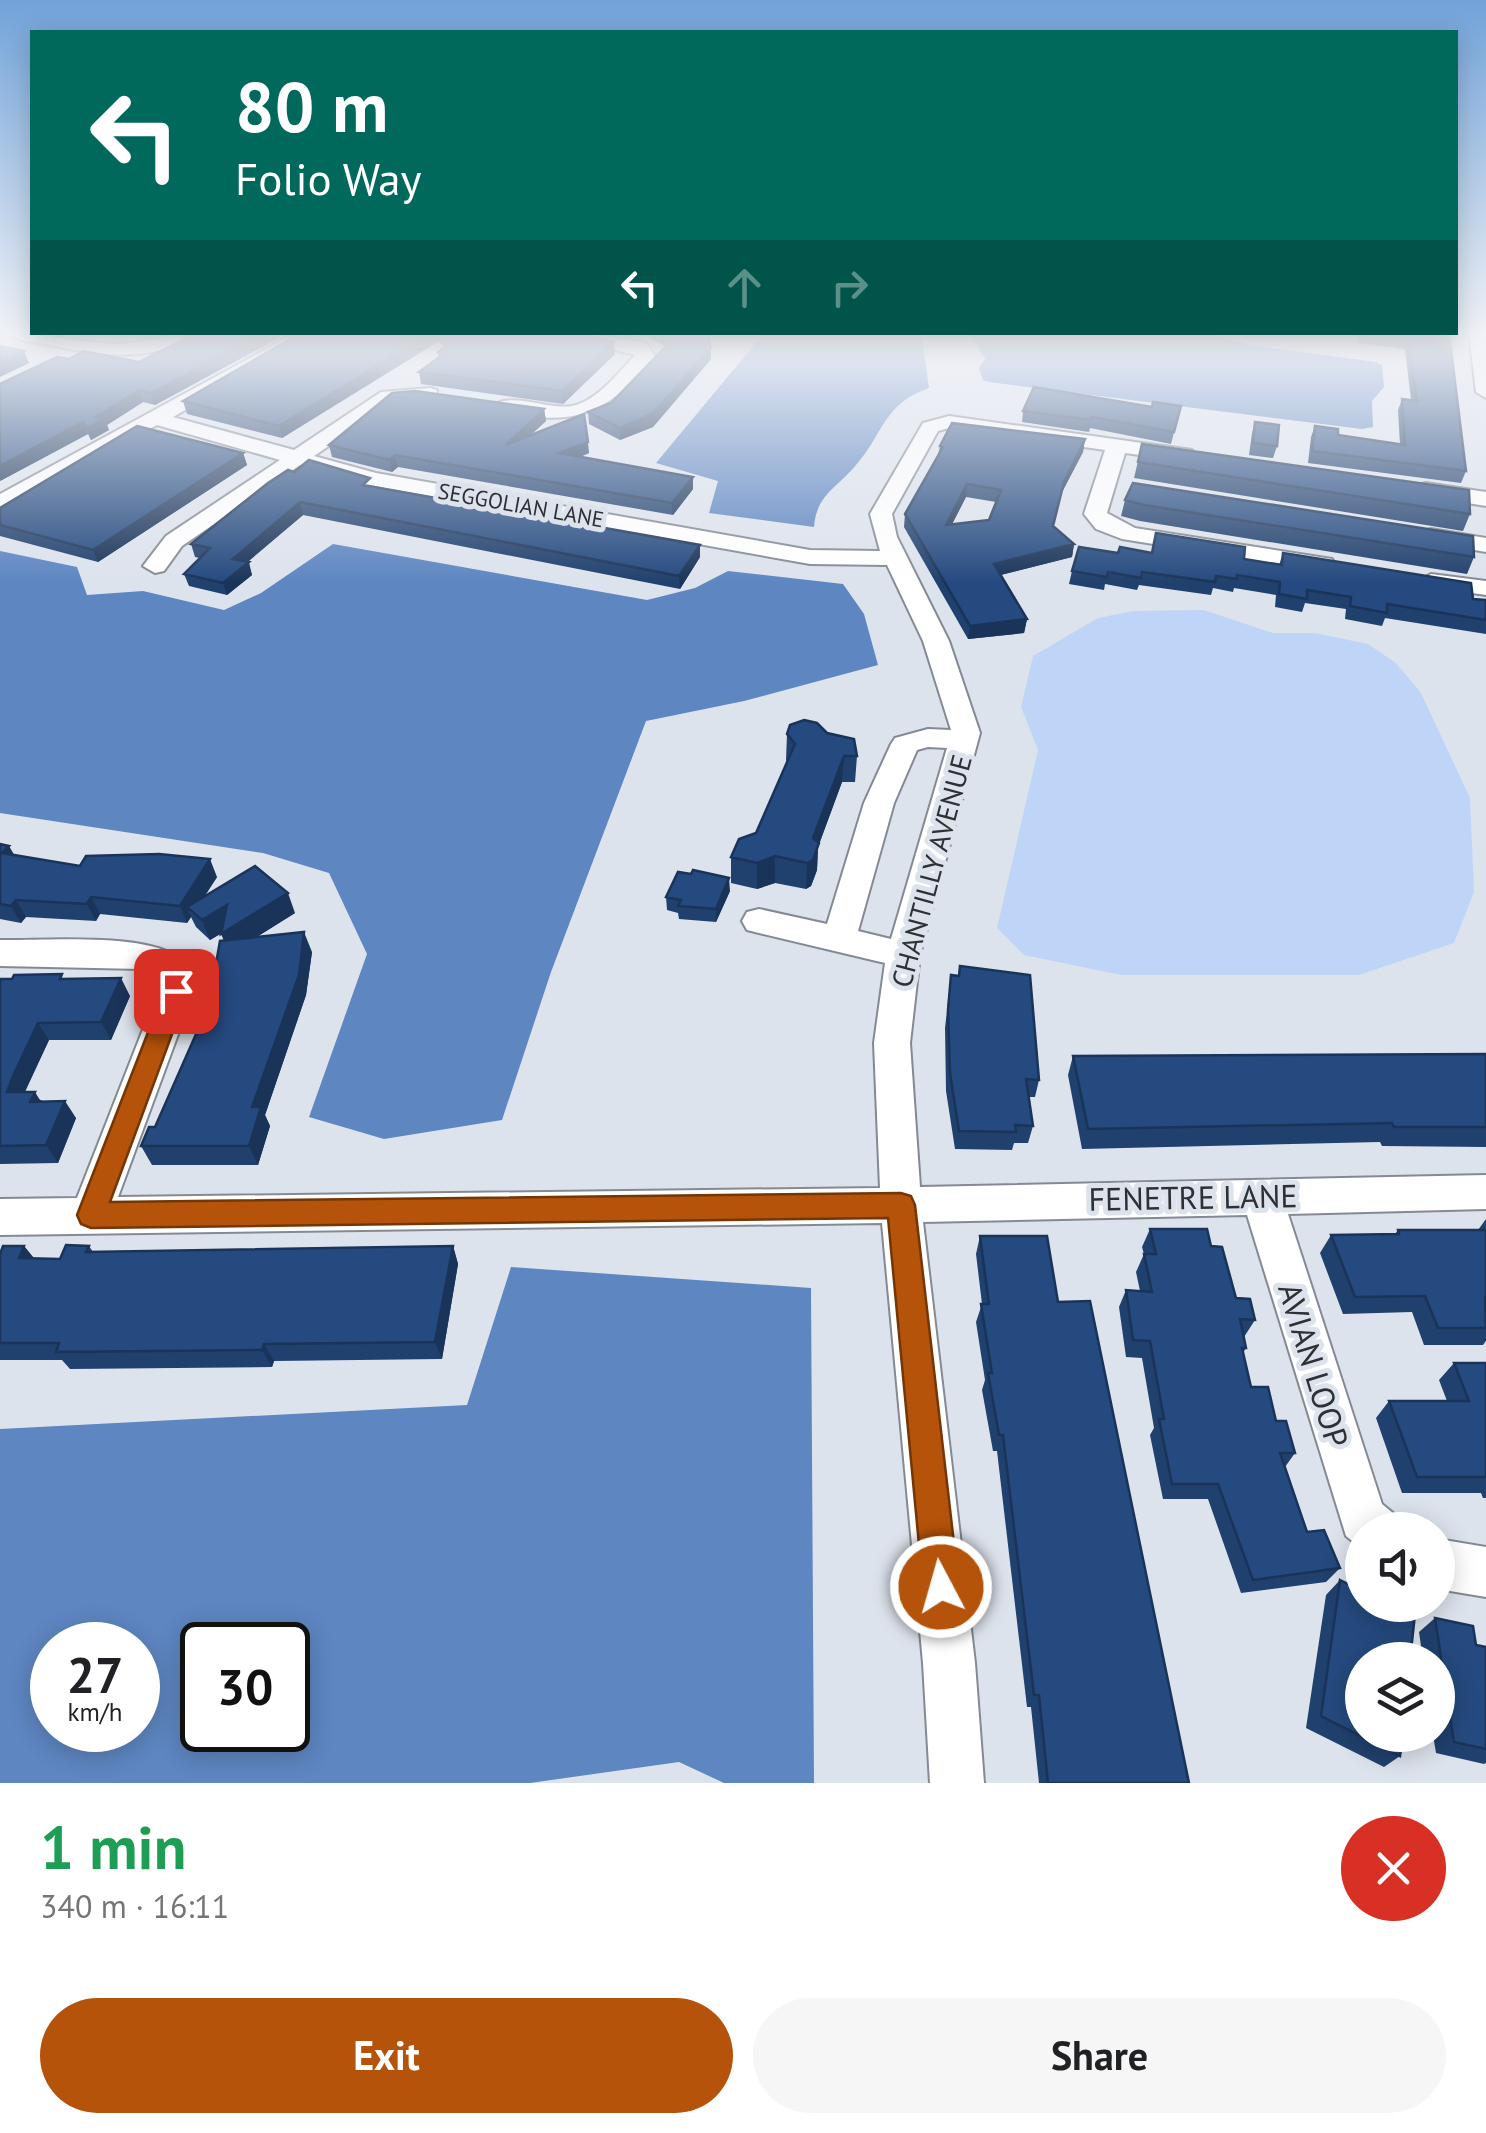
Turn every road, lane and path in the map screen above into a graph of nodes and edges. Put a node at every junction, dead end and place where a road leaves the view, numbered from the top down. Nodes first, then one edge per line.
1 (157, 416) edge
2 (358, 416) edge
3 (154, 418) junction
4 (1117, 445) junction
5 (294, 459) junction
6 (1214, 459) edge
7 (1105, 484) junction
8 (1392, 485) edge
9 (1136, 490) edge
10 (1486, 499) edge
11 (0, 504) edge
12 (1408, 532) edge
13 (1486, 544) edge
14 (894, 558) junction
15 (156, 566) dead end
16 (1354, 569) edge
17 (1410, 578) edge
18 (1486, 588) edge
19 (964, 740) junction
20 (758, 921) dead end
21 (839, 939) junction
22 (0, 953) edge
23 (903, 955) junction
24 (1486, 1192) edge
25 (1260, 1194) junction
26 (901, 1205) junction
27 (91, 1215) junction
28 (0, 1217) edge
29 (1361, 1512) edge
30 (1455, 1567) edge
31 (1486, 1572) edge
32 (957, 1783) edge

1 - 3 street
2 - 5 street
3 - 5 street, SEGGOLIAN LANE
3 - 11 street
4 - 6 street, CHANTILLY AVENUE
4 - 7 street
4 - 14 street, CHANTILLY AVENUE
5 - 14 street, SEGGOLIAN LANE
5 - 15 street
7 - 9 street
7 - 16 street
8 - 10 street
12 - 13 street
14 - 19 street, CHANTILLY AVENUE
17 - 18 street
19 - 21 street
19 - 23 street, CHANTILLY AVENUE
20 - 21 street
21 - 23 street
22 - 27 street
23 - 26 street, CHANTILLY AVENUE
24 - 25 street, FENETRE LANE
25 - 26 street, FENETRE LANE
25 - 29 street, AVIAN LOOP
26 - 27 street, FENETRE LANE
26 - 32 street, CHANTILLY AVENUE
27 - 28 street, FENETRE LANE
30 - 31 street

